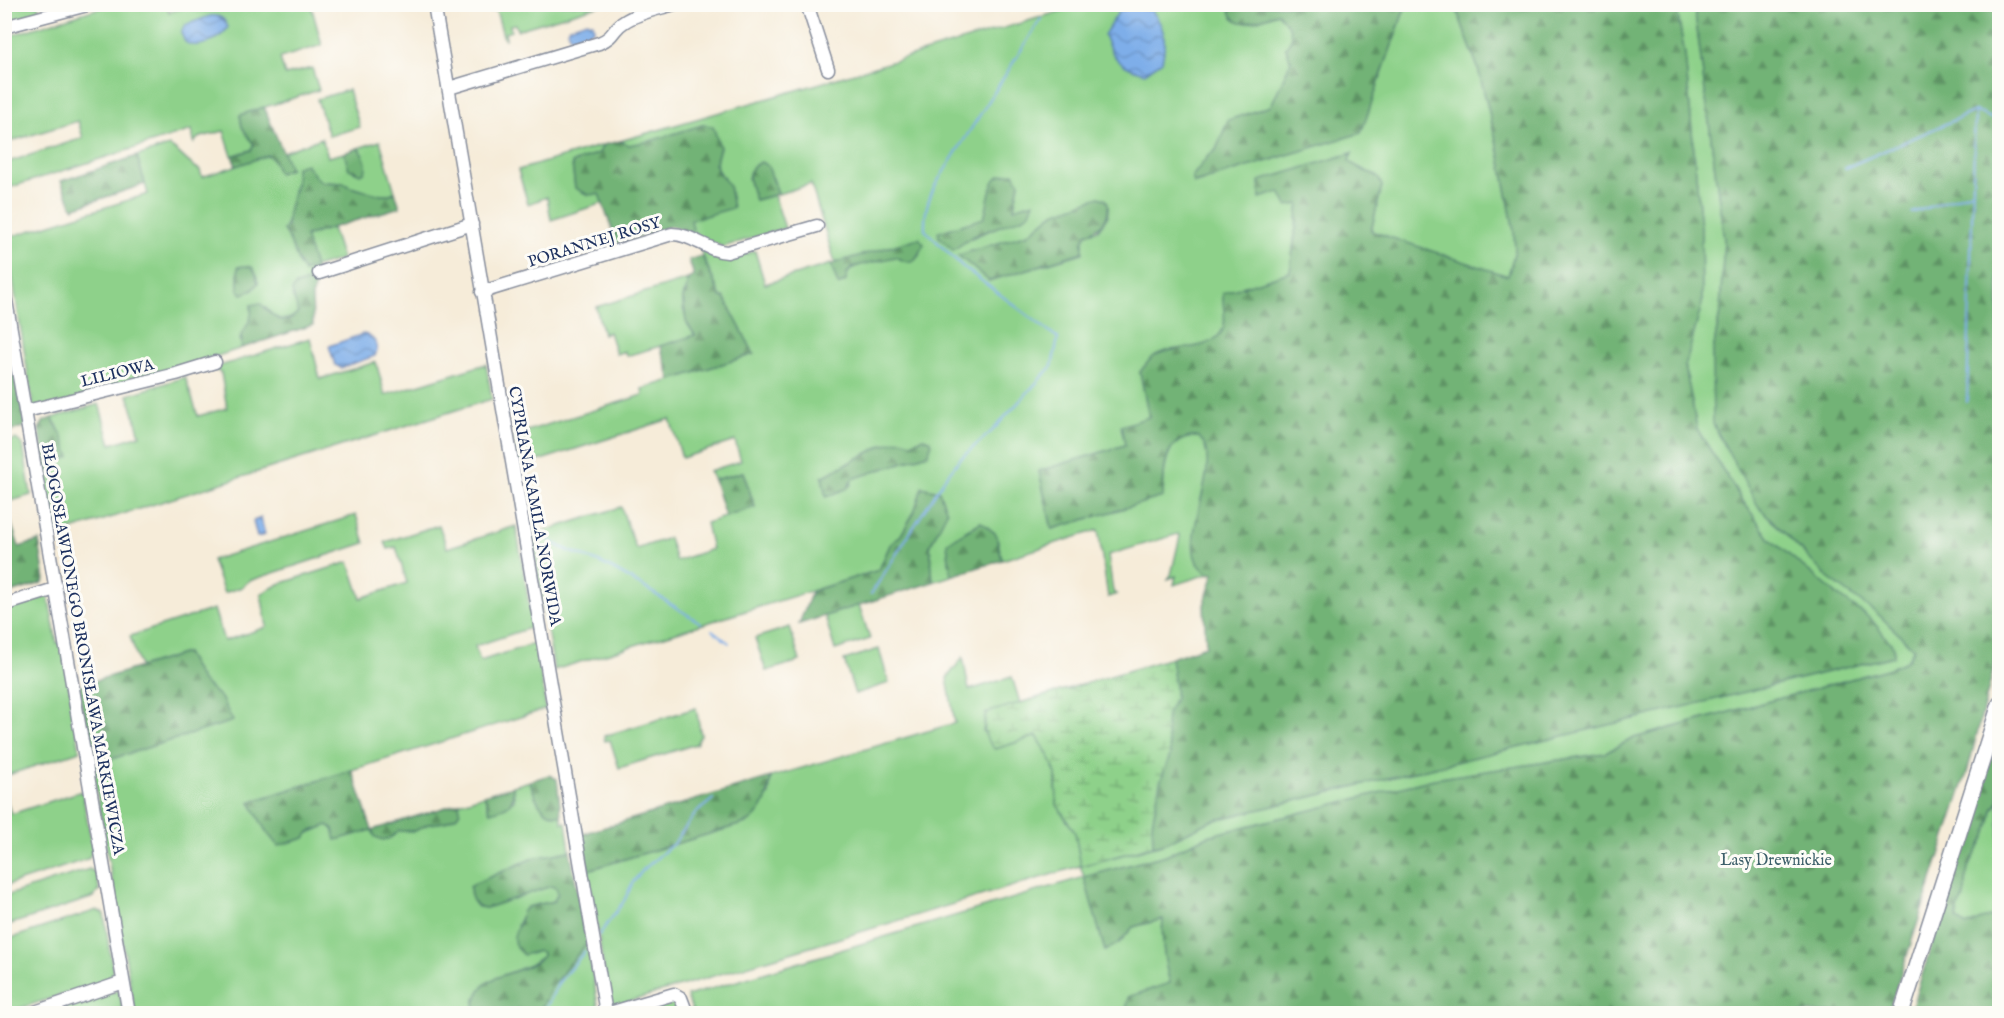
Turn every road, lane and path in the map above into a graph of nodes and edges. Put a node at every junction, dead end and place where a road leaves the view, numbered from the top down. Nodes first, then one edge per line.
1 (91, 4) edge
2 (434, 4) edge
3 (674, 4) edge
4 (807, 4) edge
5 (4, 27) edge
6 (828, 69) dead end
7 (449, 88) junction
8 (472, 225) junction
9 (817, 226) dead end
10 (320, 273) dead end
11 (4, 289) edge
12 (482, 292) junction
13 (215, 362) dead end
14 (26, 411) junction
15 (55, 589) junction
16 (4, 605) edge
17 (2000, 704) edge
18 (123, 982) junction
19 (606, 1013) edge
20 (29, 1014) edge
21 (129, 1014) edge
22 (687, 1014) edge
23 (1901, 1014) edge

1 - 5 street
2 - 7 street, CYPRIANA KAMILA NORWIDA
3 - 7 street
4 - 6 street
7 - 8 street, CYPRIANA KAMILA NORWIDA
8 - 10 street
8 - 12 street, CYPRIANA KAMILA NORWIDA
9 - 12 street, PORANNEJ ROSY
11 - 14 street, BŁOGOSŁAWIONEGO BRONISŁAWA MARKIEWICZA
12 - 19 street, CYPRIANA KAMILA NORWIDA
13 - 14 street, LILIOWA
14 - 15 street, BŁOGOSŁAWIONEGO BRONISŁAWA MARKIEWICZA
15 - 16 street
15 - 18 street, BŁOGOSŁAWIONEGO BRONISŁAWA MARKIEWICZA
17 - 23 main road
18 - 20 street
18 - 21 street, BŁOGOSŁAWIONEGO BRONISŁAWA MARKIEWICZA
19 - 22 street

